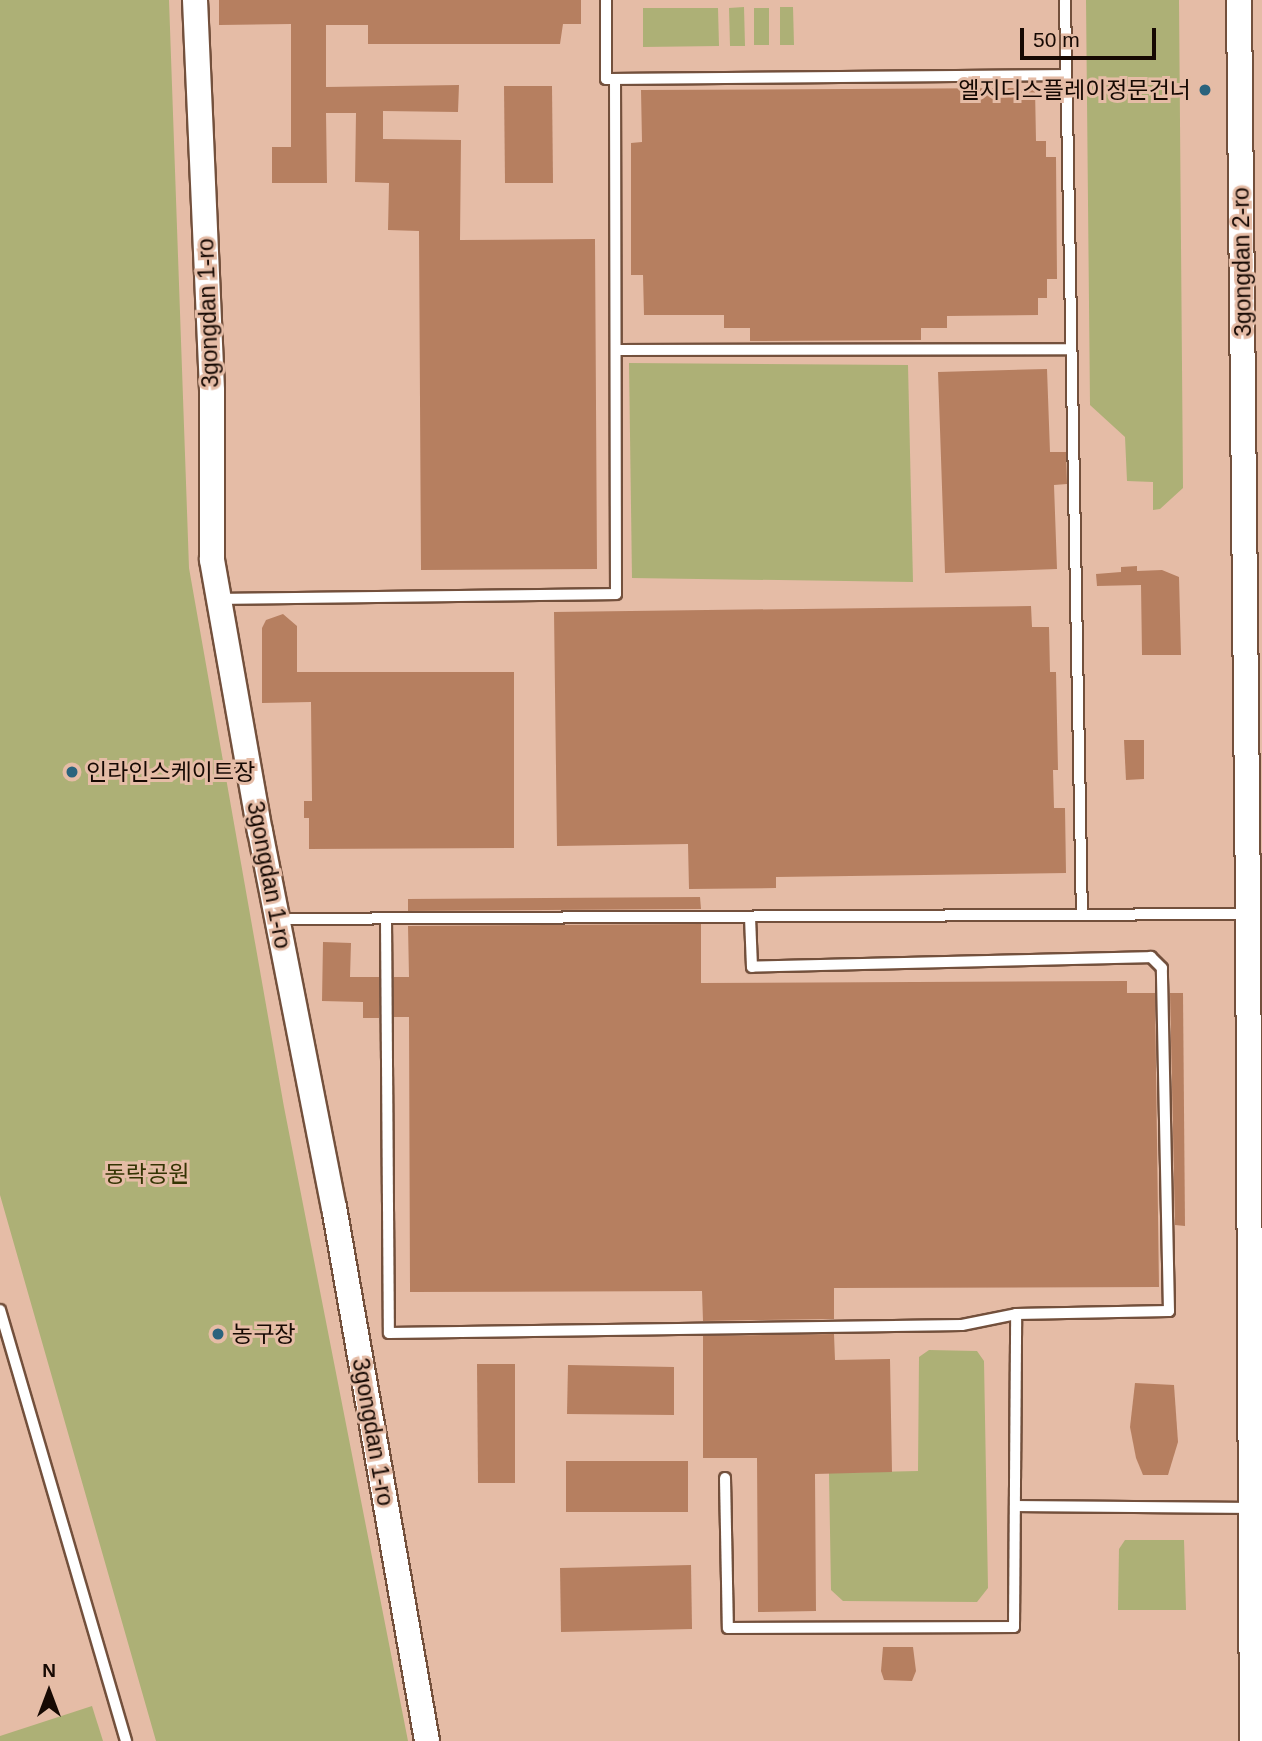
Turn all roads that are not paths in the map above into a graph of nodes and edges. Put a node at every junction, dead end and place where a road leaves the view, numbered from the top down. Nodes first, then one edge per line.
1 (195, 0) edge
2 (606, 0) edge
3 (1065, 0) edge
4 (1239, 0) edge
5 (1066, 75) junction
6 (615, 79) junction
7 (1071, 349) junction
8 (617, 350) junction
9 (219, 599) junction
10 (1248, 914) junction
11 (1082, 915) junction
12 (750, 918) junction
13 (277, 919) junction
14 (386, 920) junction
15 (0, 1310) edge
16 (1016, 1314) junction
17 (725, 1478) dead end
18 (1017, 1506) junction
19 (1256, 1508) edge
20 (127, 1741) edge
21 (427, 1741) edge
22 (1252, 1741) edge

1 - 9 street, 3gongdan 1-ro
2 - 6 lane
3 - 5 lane
4 - 10 street, 3gongdan 2-ro
5 - 6 lane
5 - 7 lane
6 - 8 lane
7 - 8 lane
7 - 11 lane
8 - 9 lane
9 - 13 street, 3gongdan 1-ro
10 - 11 lane
10 - 19 street, 3gongdan 2-ro
11 - 12 lane
12 - 14 lane
12 - 16 lane
13 - 14 lane
13 - 21 street, 3gongdan 1-ro
14 - 16 lane
15 - 20 lane
16 - 18 lane
17 - 18 lane
18 - 19 lane
19 - 22 street, 3gongdan 2-ro

